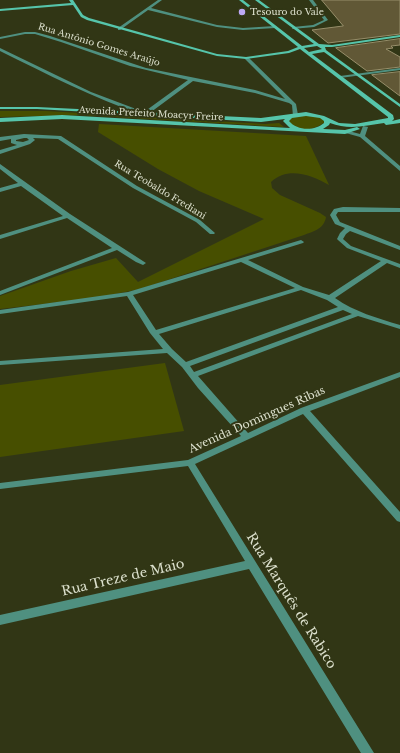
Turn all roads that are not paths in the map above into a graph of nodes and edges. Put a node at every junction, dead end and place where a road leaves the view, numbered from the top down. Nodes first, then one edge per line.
1 (160, 0) edge
2 (241, 0) edge
3 (257, 0) edge
4 (311, 0) edge
5 (72, 2) edge
6 (148, 8) junction
7 (0, 10) edge
8 (274, 27) junction
9 (294, 28) junction
10 (119, 29) junction
11 (400, 36) edge
12 (0, 38) edge
13 (318, 45) junction
14 (301, 47) junction
15 (0, 50) edge
16 (324, 50) junction
17 (308, 53) junction
18 (246, 58) junction
19 (400, 69) edge
20 (357, 75) junction
21 (340, 77) junction
22 (190, 80) junction
23 (278, 89) junction
24 (262, 92) junction
25 (291, 102) junction
26 (400, 106) edge
27 (0, 108) edge
28 (145, 114) junction
29 (293, 116) junction
30 (325, 119) junction
31 (0, 120) edge
32 (400, 121) edge
33 (364, 127) junction
34 (302, 130) junction
35 (310, 130) junction
36 (345, 132) junction
37 (362, 136) junction
38 (18, 137) junction
39 (0, 140) edge
40 (29, 140) junction
41 (14, 142) junction
42 (6, 150) junction
43 (0, 152) edge
44 (0, 166) edge
45 (400, 169) edge
46 (22, 184) junction
47 (0, 190) edge
48 (400, 210) edge
49 (68, 216) junction
50 (350, 228) junction
51 (212, 233) dead end
52 (0, 237) edge
53 (301, 242) dead end
54 (117, 248) junction
55 (400, 248) edge
56 (242, 260) junction
57 (386, 261) junction
58 (144, 263) dead end
59 (400, 266) edge
60 (301, 288) junction
61 (0, 293) edge
62 (129, 294) junction
63 (330, 298) junction
64 (343, 307) junction
65 (0, 312) edge
66 (358, 314) junction
67 (400, 327) edge
68 (154, 333) junction
69 (169, 351) junction
70 (0, 363) edge
71 (185, 364) junction
72 (400, 374) edge
73 (193, 375) junction
74 (304, 410) junction
75 (247, 437) junction
76 (190, 463) junction
77 (0, 486) edge
78 (400, 518) edge
79 (252, 564) junction
80 (0, 620) edge
81 (368, 753) edge

1 - 6 street
2 - 8 street
3 - 9 street
4 - 9 street
5 - 7 street
5 - 10 street
6 - 8 street
6 - 10 street
8 - 14 street
9 - 13 street
10 - 18 street
11 - 13 street
12 - 22 street, Rua Antônio Gomes Araújo
13 - 14 street
13 - 16 street
14 - 17 street
14 - 18 street
15 - 28 street
16 - 17 street
16 - 20 street
17 - 21 street
18 - 23 street
19 - 20 street
20 - 21 street
20 - 26 street
21 - 30 street, Avenida Prefeito Moacyr Freire
22 - 24 street, Rua Antônio Gomes Araújo
22 - 28 street
23 - 24 street, Rua Antônio Gomes Araújo
23 - 25 street
24 - 25 street, Rua Antônio Gomes Araújo
25 - 29 street
27 - 28 street, Avenida Prefeito Moacyr Freire
28 - 29 street, Avenida Prefeito Moacyr Freire
29 - 30 street, Avenida Prefeito Moacyr Freire
29 - 34 street
30 - 35 street, Avenida Prefeito Moacyr Freire
31 - 34 street, Avenida Prefeito Moacyr Freire
32 - 33 street, Avenida Prefeito Moacyr Freire
33 - 36 street, Avenida Prefeito Moacyr Freire
33 - 37 street
34 - 35 street, Avenida Prefeito Moacyr Freire
35 - 36 street, Avenida Prefeito Moacyr Freire
36 - 37 street
37 - 45 street
38 - 39 street
38 - 40 street
38 - 41 street
39 - 41 street
40 - 41 street
40 - 42 street
40 - 51 street, Rua Teobaldo Frediani
41 - 42 street
42 - 43 street
44 - 46 street
46 - 47 street
46 - 49 street
48 - 50 street
49 - 52 street
49 - 54 street
50 - 55 street
50 - 57 street
53 - 56 street
54 - 58 street
54 - 61 street
56 - 60 street
56 - 62 street
57 - 59 street
57 - 63 street
60 - 63 street
60 - 68 street
62 - 65 street
62 - 68 street
63 - 64 street
64 - 66 street
64 - 71 street
66 - 67 street
66 - 73 street
68 - 69 street
69 - 70 street
69 - 71 street
71 - 73 street
72 - 74 street, Avenida Domingues Ribas
73 - 75 street
74 - 75 street, Avenida Domingues Ribas
74 - 78 street
75 - 76 street, Avenida Domingues Ribas
76 - 77 street, Avenida Domingues Ribas
76 - 79 street, Rua Marquês de Rabico
79 - 80 street, Rua Treze de Maio
79 - 81 street, Rua Marquês de Rabico

